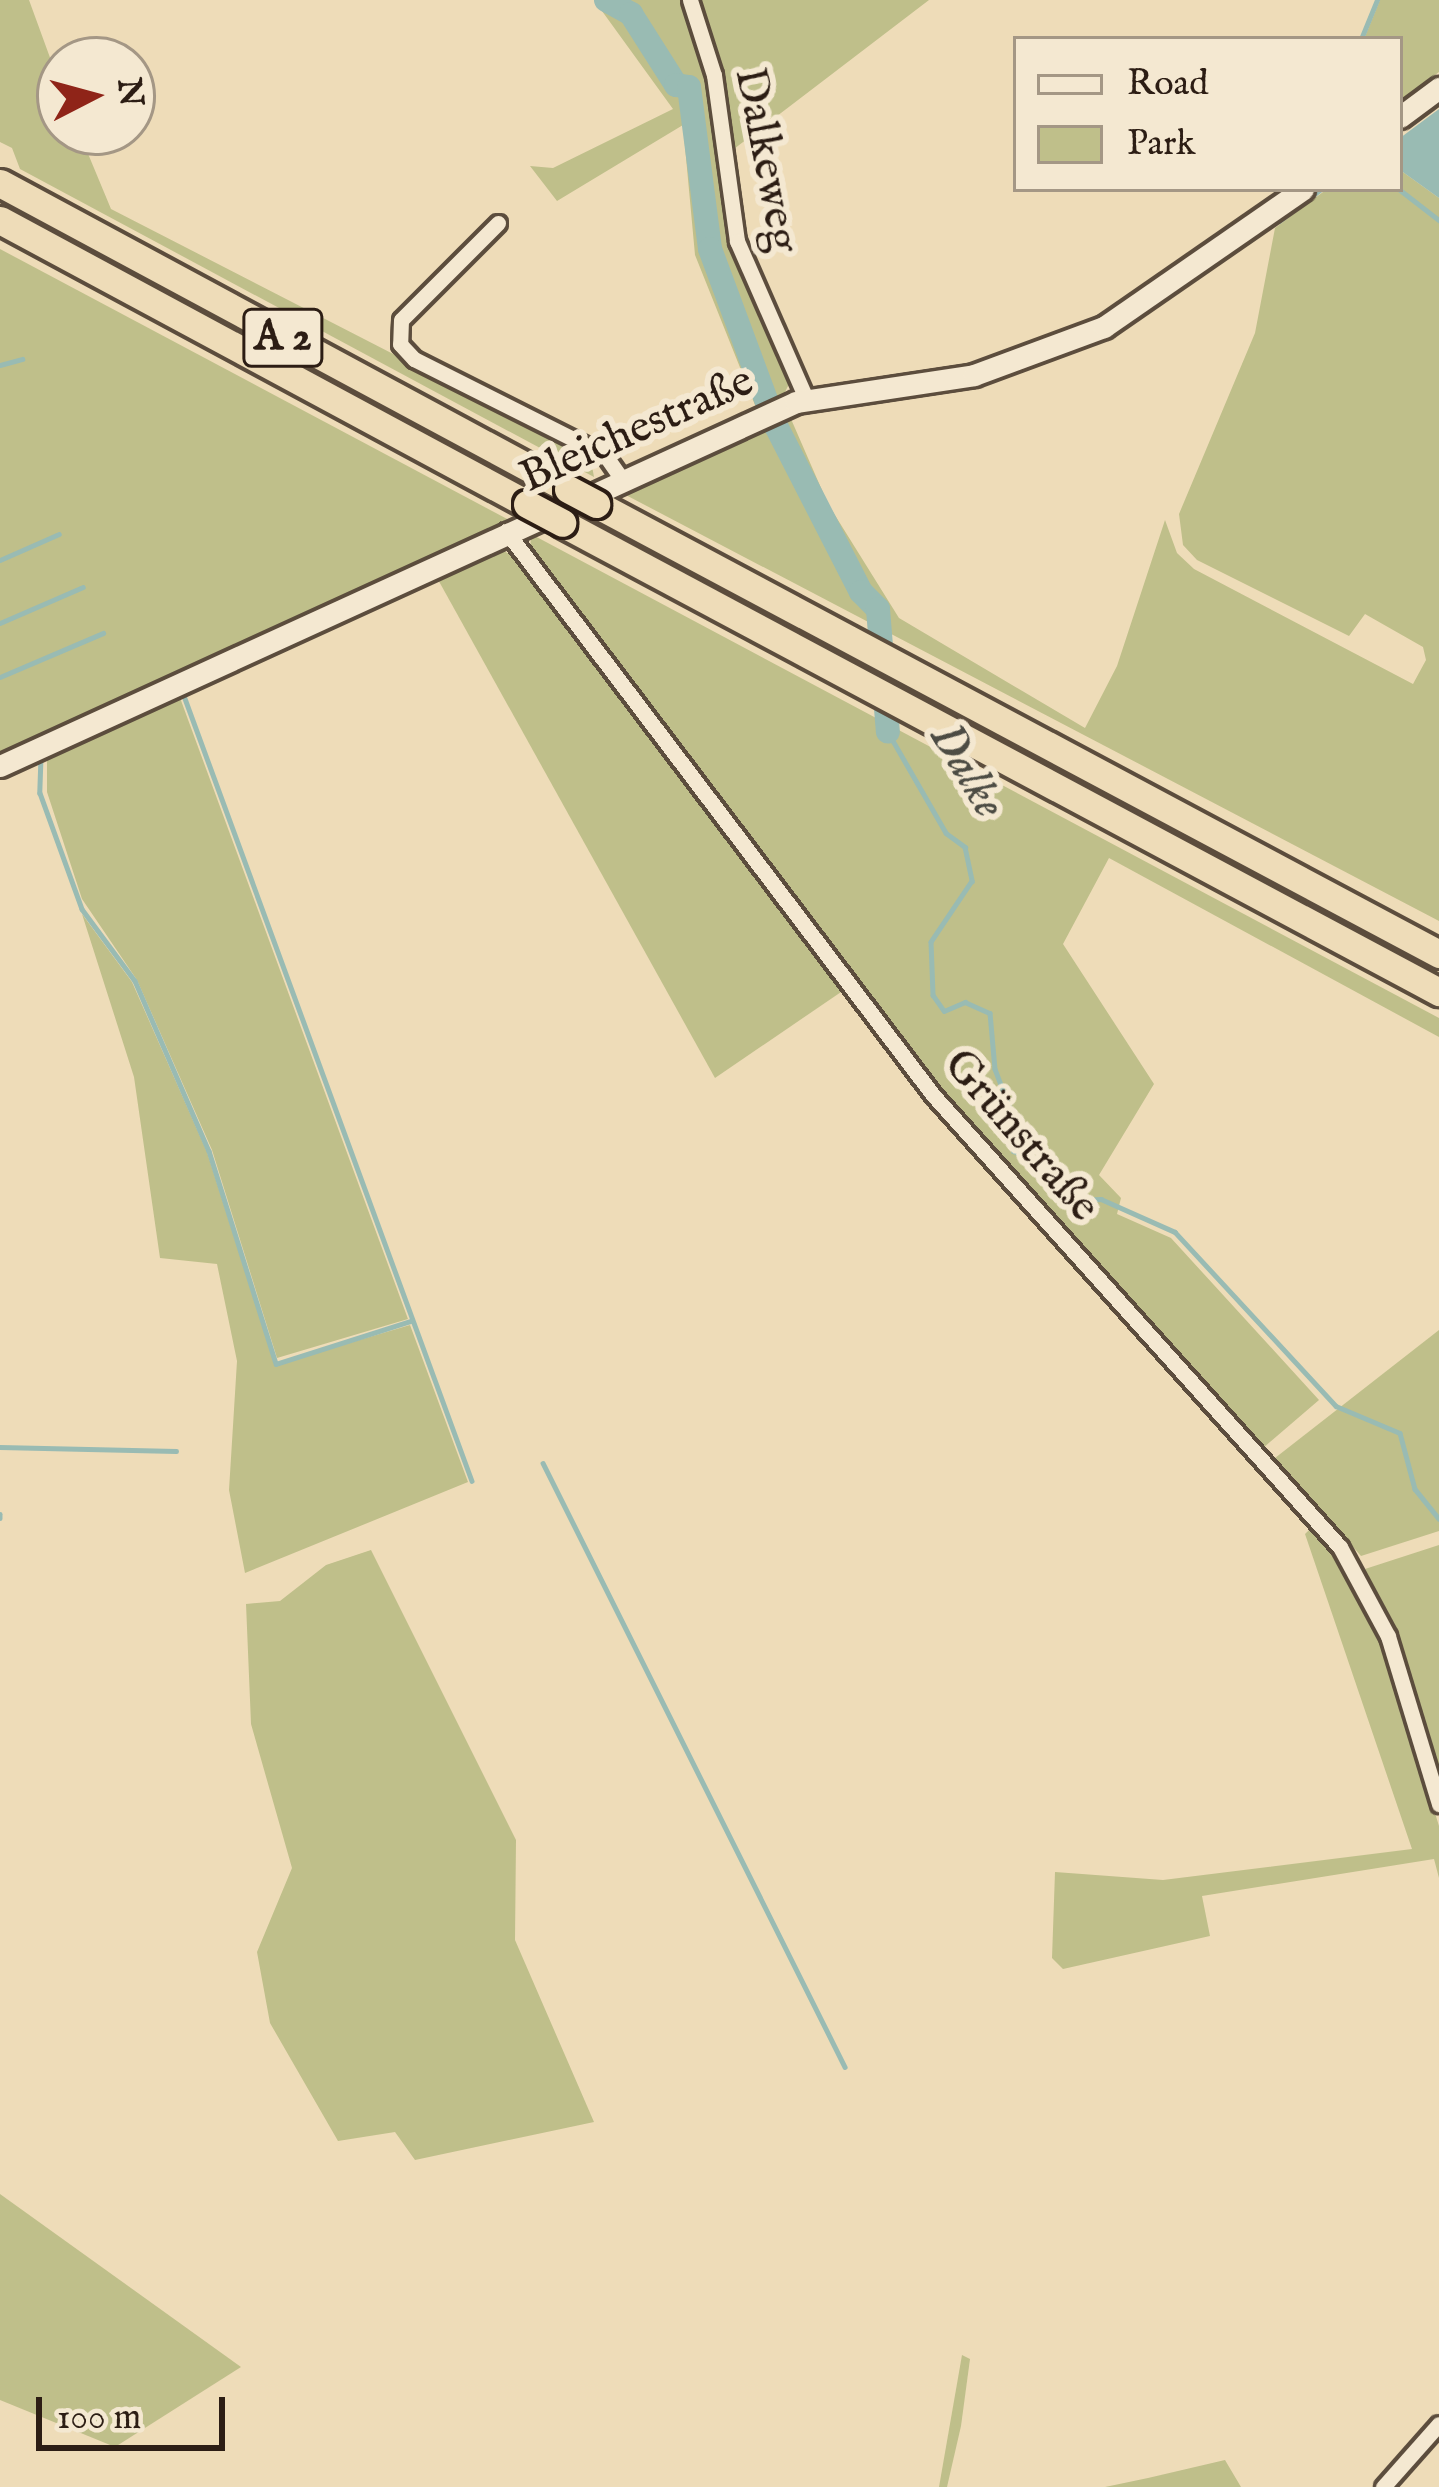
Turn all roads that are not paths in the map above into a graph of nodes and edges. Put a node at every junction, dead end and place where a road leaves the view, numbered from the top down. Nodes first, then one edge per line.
1 (691, 0) edge
2 (1439, 88) edge
3 (1403, 115) edge
4 (0, 183) edge
5 (1299, 192) edge
6 (0, 220) edge
7 (498, 223) dead end
8 (801, 400) junction
9 (622, 479) junction
10 (506, 531) junction
11 (0, 766) edge
12 (1439, 954) edge
13 (1439, 992) edge
14 (1439, 1804) edge
15 (1439, 2424) edge
16 (1383, 2487) edge

1 - 8 street, Dalkeweg
2 - 3 street
4 - 12 highway, A 2, bridge
5 - 8 street, Bleichestraße
6 - 13 highway, A 2, bridge
7 - 9 street
8 - 9 street, Bleichestraße
9 - 10 street, Bleichestraße
10 - 11 street, Bleichestraße
10 - 14 street, Grünstraße
15 - 16 street

